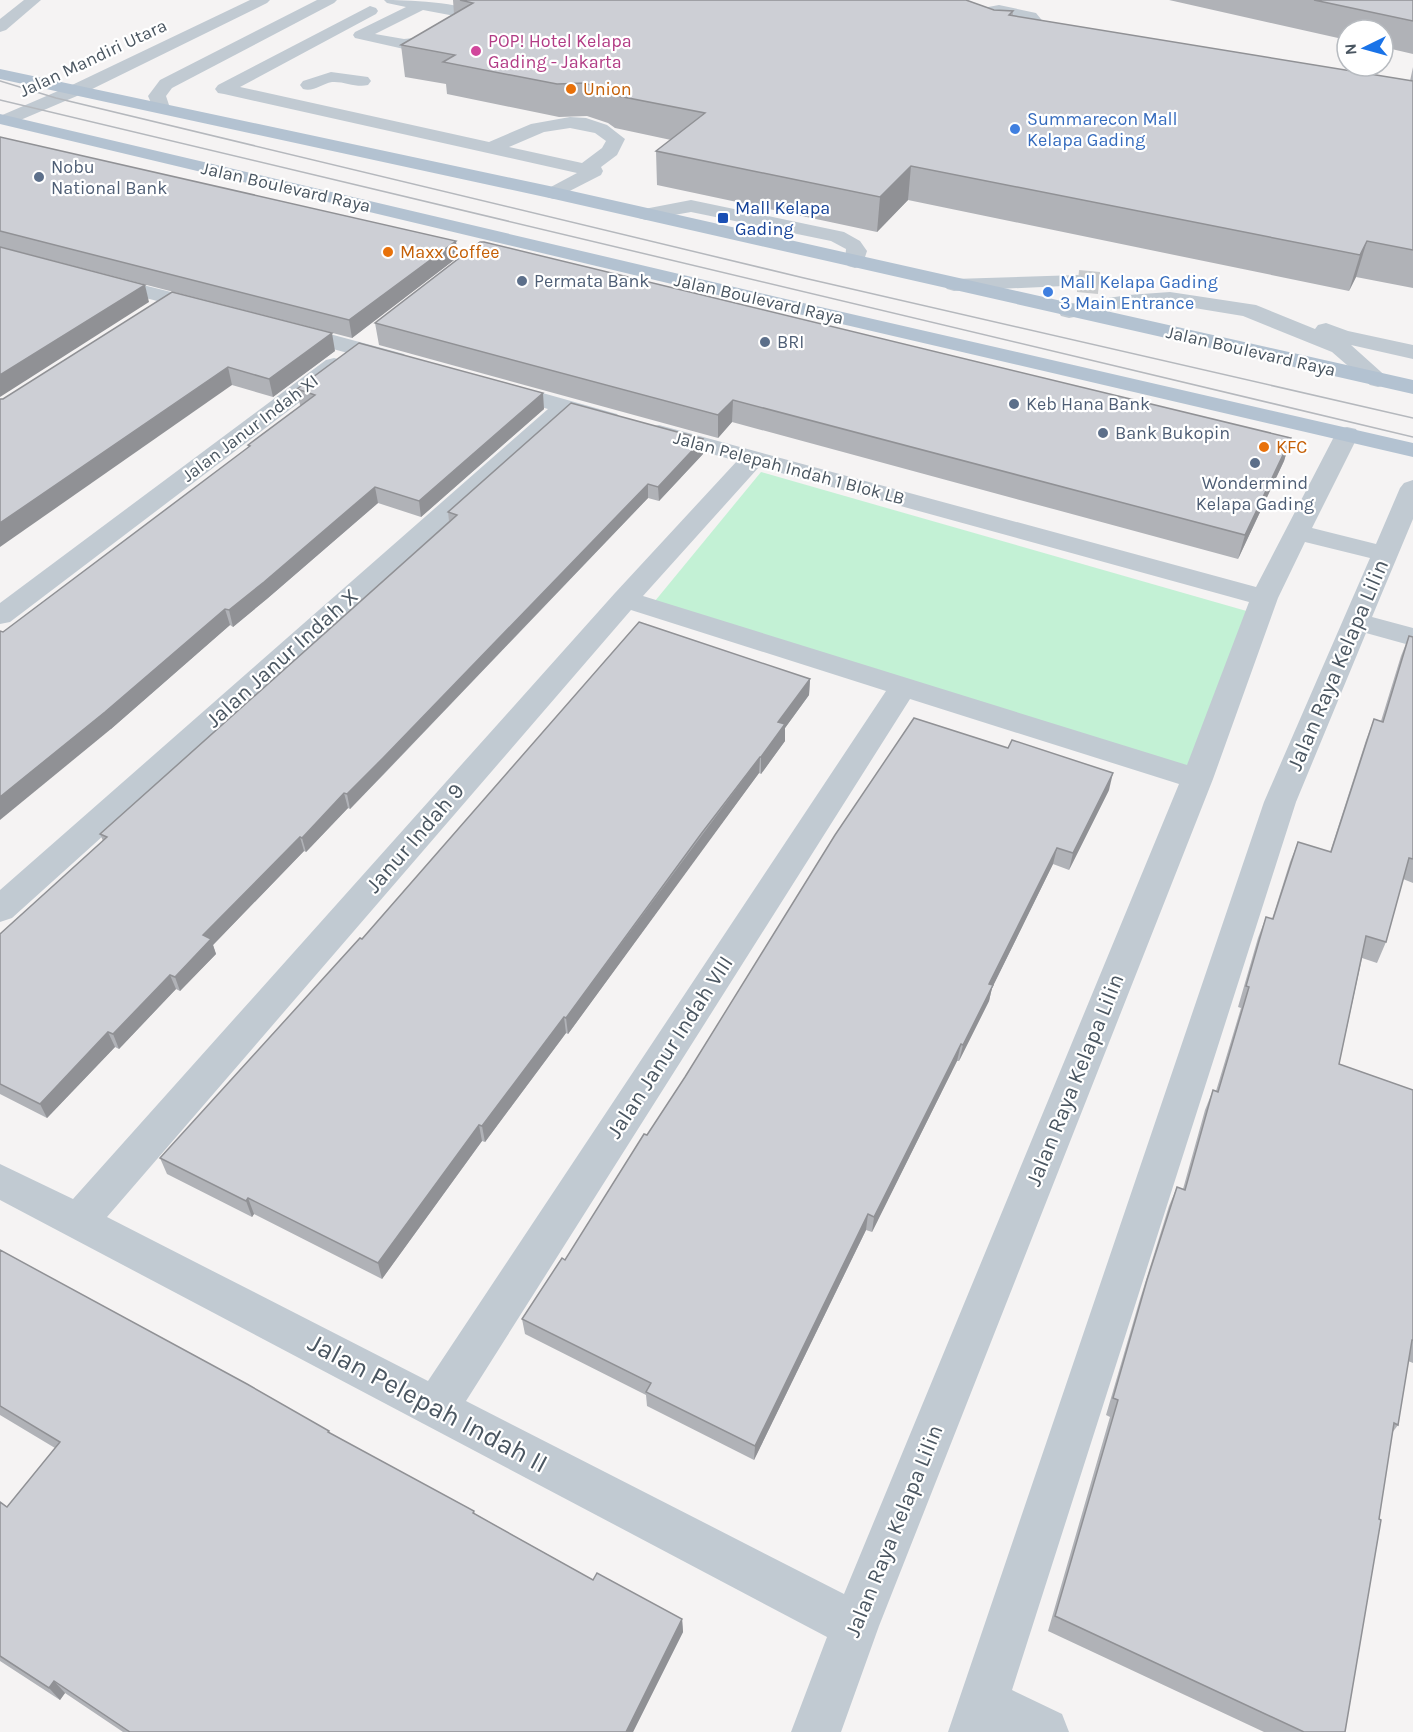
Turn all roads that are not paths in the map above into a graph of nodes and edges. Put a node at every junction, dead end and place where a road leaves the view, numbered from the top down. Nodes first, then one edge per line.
1 (33, 0) edge
2 (262, 0) edge
3 (329, 0) edge
4 (392, 0) edge
5 (1023, 0) edge
6 (420, 6) junction
7 (1010, 11) junction
8 (0, 27) edge
9 (265, 33) junction
10 (314, 40) junction
11 (0, 74) edge
12 (362, 81) dead end
13 (309, 85) junction
14 (78, 90) junction
15 (345, 96) dead end
16 (261, 98) junction
17 (376, 105) dead end
18 (161, 108) junction
19 (3, 119) edge
20 (462, 142) junction
21 (490, 148) junction
22 (586, 169) junction
23 (554, 193) junction
24 (499, 238) junction
25 (480, 251) edge
26 (86, 277) edge
27 (1078, 281) tunnel mouth
28 (1111, 284) tunnel mouth
29 (954, 285) junction
30 (173, 299) junction
31 (1069, 311) junction
32 (231, 315) edge
33 (144, 318) edge
34 (265, 324) edge
35 (366, 341) junction
36 (1340, 342) junction
37 (1413, 352) edge
38 (415, 364) edge
39 (1378, 380) junction
40 (484, 384) edge
41 (1413, 387) edge
42 (565, 407) junction
43 (1347, 434) junction
44 (1413, 450) edge
45 (754, 458) junction
46 (1413, 488) edge
47 (1299, 533) junction
48 (1385, 554) junction
49 (1264, 598) junction
50 (625, 599) junction
51 (0, 616) edge
52 (1357, 622) junction
53 (1413, 638) edge
54 (903, 687) junction
55 (1197, 779) junction
56 (0, 909) edge
57 (0, 1181) edge
58 (79, 1221) junction
59 (437, 1407) junction
60 (855, 1626) junction
61 (978, 1717) edge
62 (816, 1732) edge
63 (1044, 1732) edge

1 - 8 street
2 - 14 street, Jalan Mandiri Utara
3 - 9 street
4 - 6 street
4 - 10 street
5 - 7 street
6 - 6 street
7 - 7 street
9 - 10 street
9 - 18 street
10 - 16 street
11 - 14 main road, Jalan Boulevard Raya
12 - 13 street
13 - 15 street
13 - 16 street
14 - 18 main road, Jalan Boulevard Raya
14 - 19 street, Jalan Mandiri Utara
16 - 20 street
17 - 20 street
18 - 23 main road, Jalan Boulevard Raya
19 - 24 main road, Jalan Boulevard Raya
20 - 21 street
21 - 22 street
21 - 22 street
22 - 23 street
23 - 29 main road, Jalan Boulevard Raya
24 - 25 street
24 - 43 main road, Jalan Boulevard Raya
26 - 30 street
27 - 29 street
28 - 36 street
29 - 31 main road, Jalan Boulevard Raya
30 - 32 street
30 - 33 street
31 - 36 street
31 - 39 main road, Jalan Boulevard Raya
34 - 35 street
35 - 38 street
35 - 51 street, Jalan Janur Indah XI
36 - 37 street
36 - 39 street
39 - 41 main road, Jalan Boulevard Raya
40 - 42 street, Jalan Pelepah Indah 1 Blok LB
42 - 45 street, Jalan Pelepah Indah 1 Blok LB
42 - 56 street, Jalan Janur Indah X
43 - 44 main road, Jalan Boulevard Raya
43 - 47 street, Jalan Raya Kelapa Lilin
45 - 49 street, Jalan Pelepah Indah 1 Blok LB
45 - 50 street, Janur Indah 9
46 - 48 street, Jalan Raya Kelapa Lilin
47 - 48 street
47 - 49 street, Jalan Raya Kelapa Lilin
48 - 52 street, Jalan Raya Kelapa Lilin
49 - 55 street, Jalan Raya Kelapa Lilin
50 - 54 street
50 - 58 street, Janur Indah 9
52 - 53 street
52 - 61 street, Jalan Raya Kelapa Lilin
54 - 55 street
54 - 59 street, Jalan Janur Indah VIII
55 - 60 street, Jalan Raya Kelapa Lilin
57 - 58 street, Jalan Pelepah Indah II
58 - 59 street, Jalan Pelepah Indah II
59 - 60 street, Jalan Pelepah Indah II
60 - 62 street, Jalan Raya Kelapa Lilin
61 - 63 street

